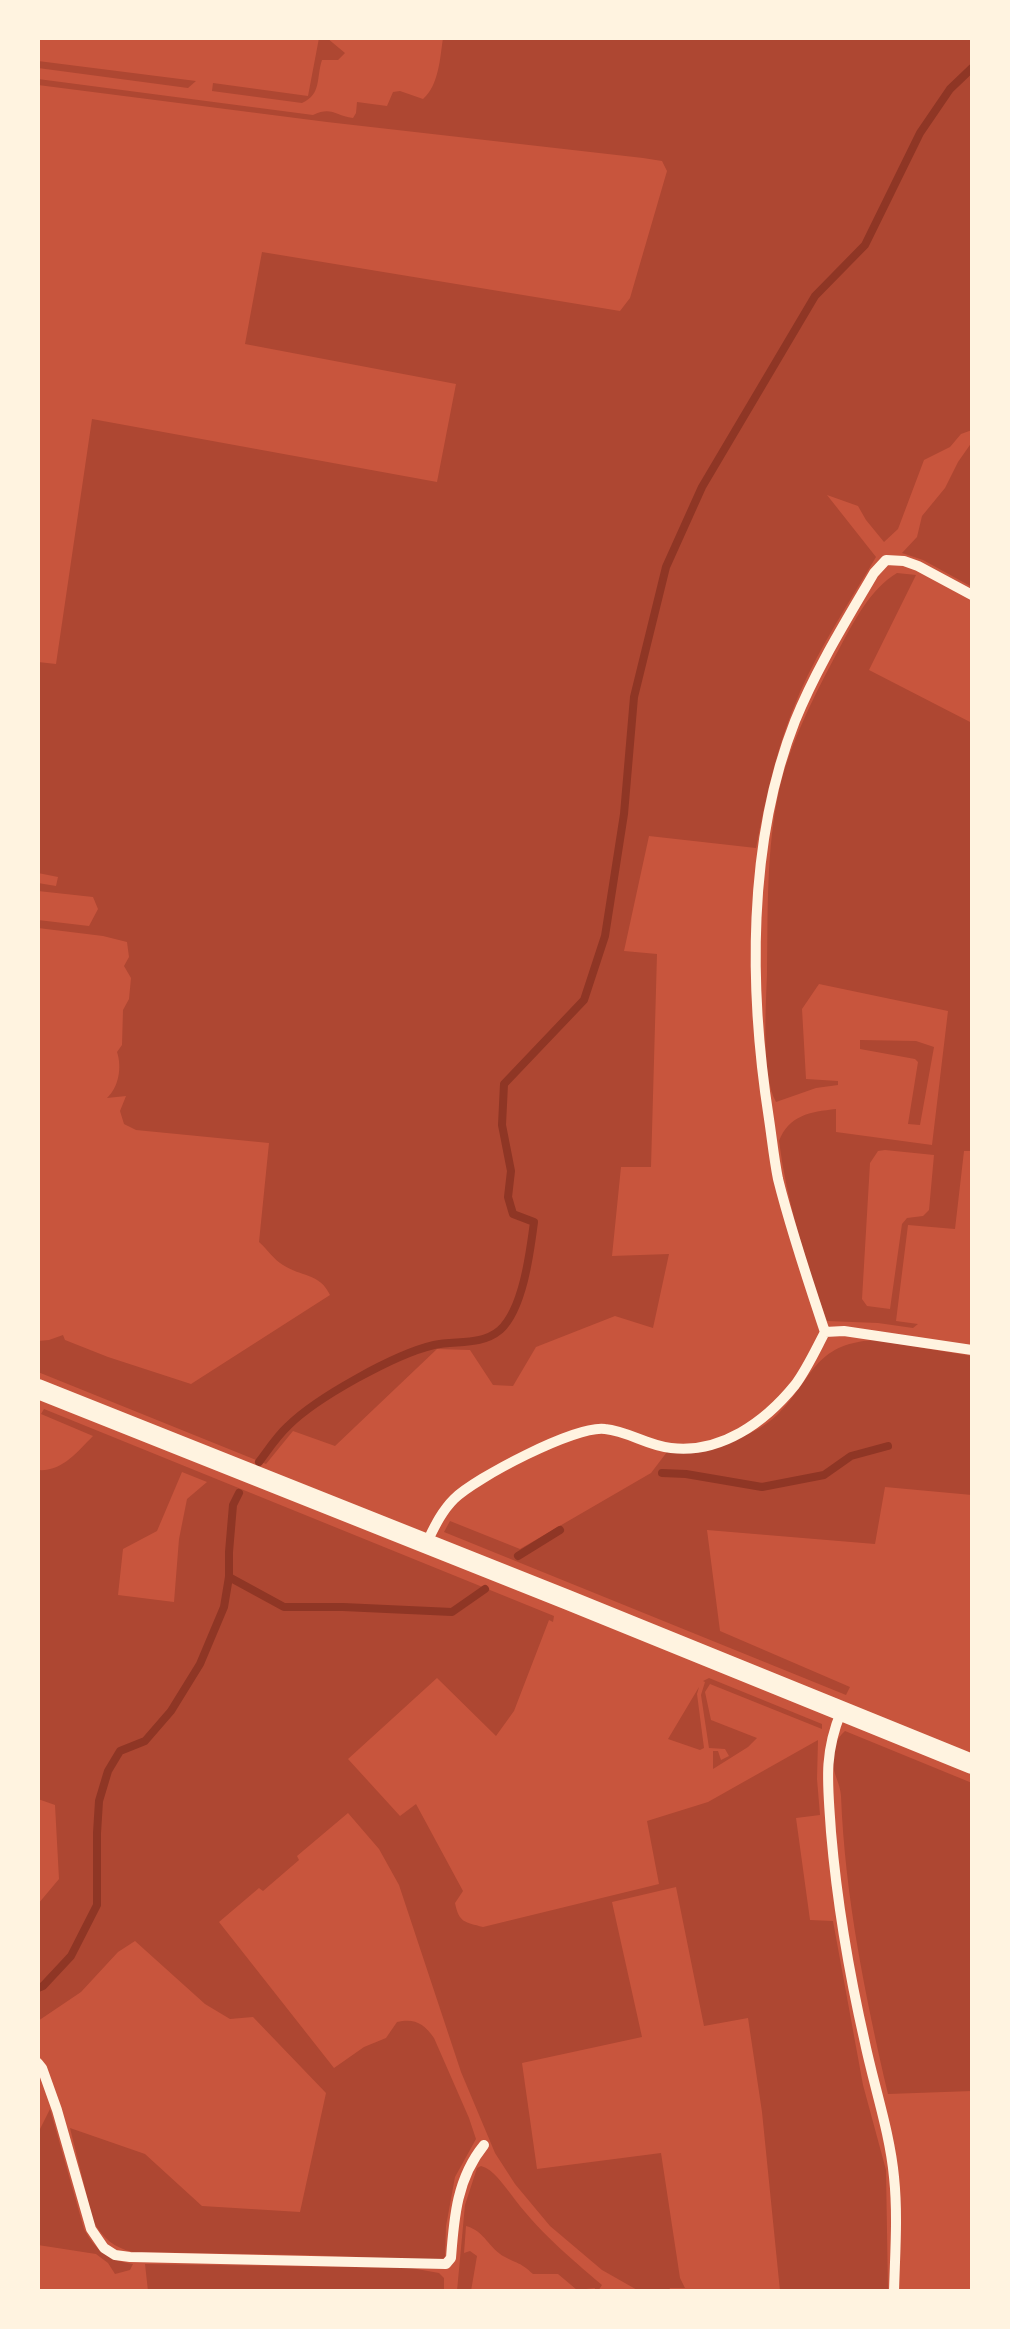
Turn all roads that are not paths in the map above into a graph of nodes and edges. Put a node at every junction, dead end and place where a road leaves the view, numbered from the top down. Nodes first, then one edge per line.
1 (972, 595) edge
2 (825, 1332) junction
3 (972, 1350) edge
4 (38, 1390) edge
5 (426, 1545) junction
6 (841, 1712) junction
7 (972, 1764) edge
8 (38, 2063) edge
9 (484, 2145) dead end
10 (894, 2292) edge

1 - 2 street
2 - 3 street
2 - 5 street
4 - 5 main road
5 - 6 main road
6 - 7 main road
6 - 10 street
8 - 9 street

